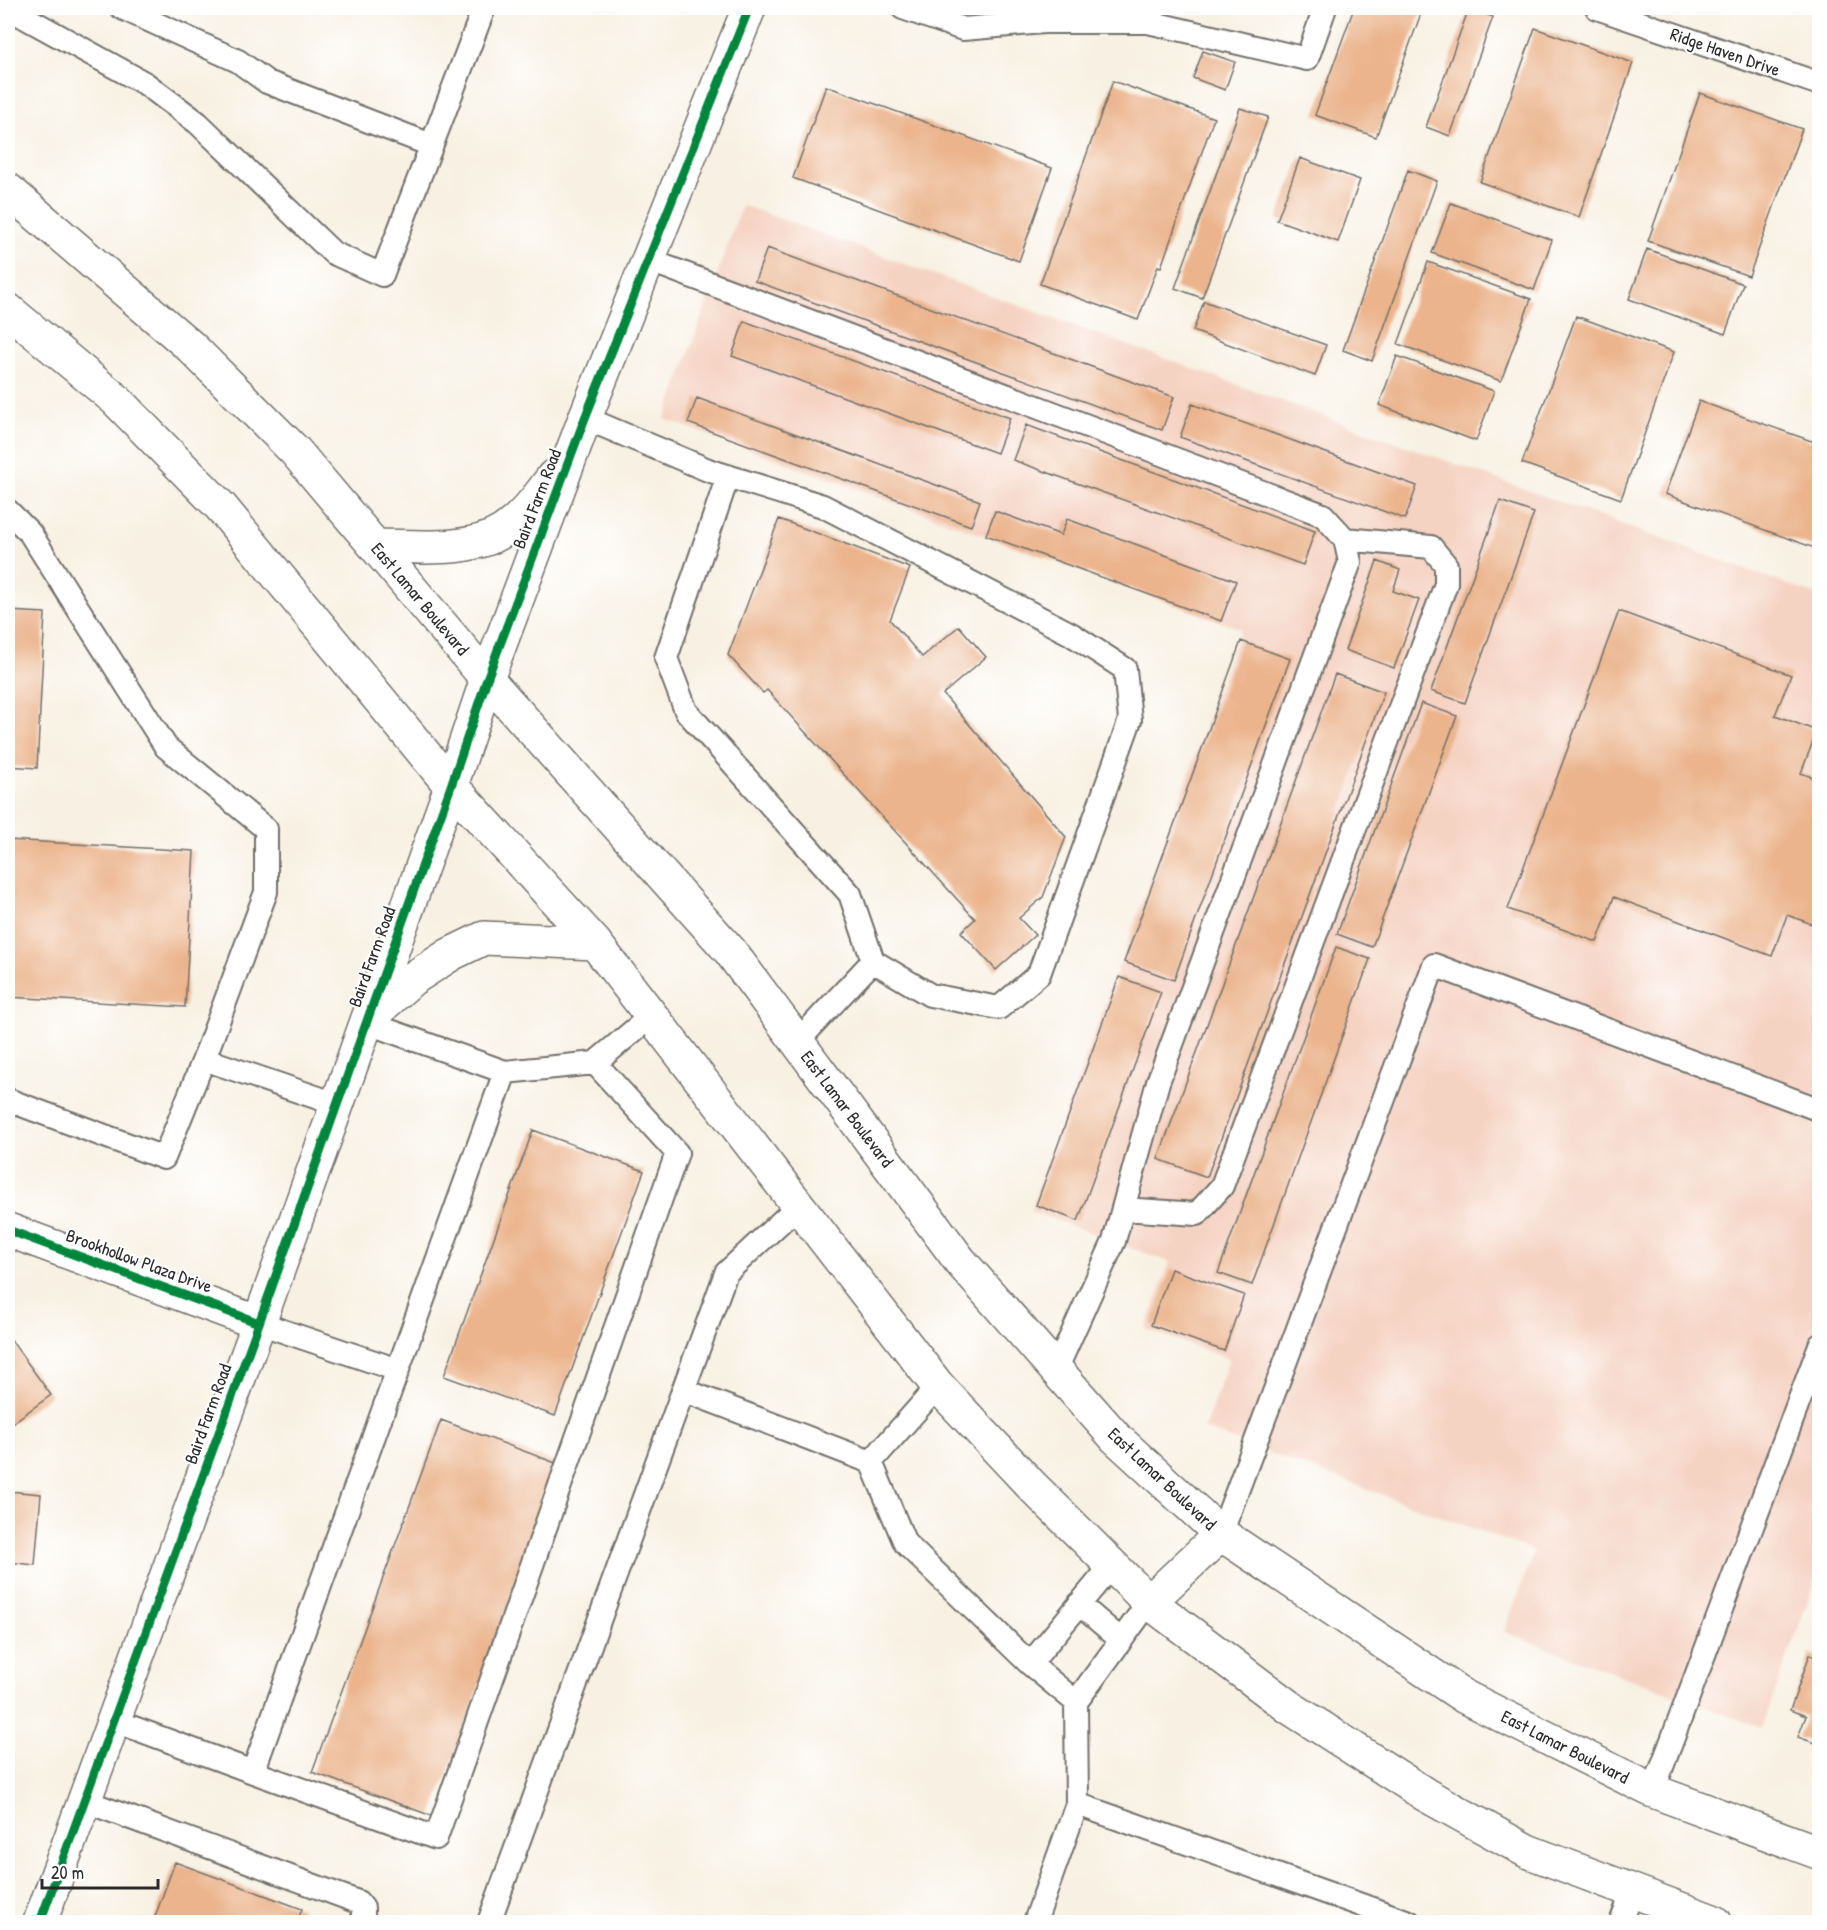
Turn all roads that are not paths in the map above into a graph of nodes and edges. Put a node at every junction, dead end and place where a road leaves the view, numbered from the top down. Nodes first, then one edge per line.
1 (8, 8) edge
2 (122, 8) edge
3 (484, 8) edge
4 (748, 8) edge
5 (903, 8) edge
6 (1325, 8) edge
7 (1597, 8) edge
8 (1820, 84) edge
9 (431, 145) junction
10 (8, 190) edge
11 (648, 260) junction
12 (8, 310) edge
13 (585, 418) junction
14 (573, 448) junction
15 (728, 477) junction
16 (8, 511) edge
17 (19, 532) edge
18 (1345, 540) junction
19 (376, 546) junction
20 (487, 679) junction
21 (451, 786) junction
22 (595, 943) junction
23 (873, 961) junction
24 (651, 1016) junction
25 (365, 1022) junction
26 (797, 1042) junction
27 (204, 1059) junction
28 (595, 1063) junction
29 (505, 1072) junction
30 (8, 1100) edge
31 (336, 1104) junction
32 (1820, 1110) edge
33 (799, 1205) junction
34 (1123, 1209) junction
35 (8, 1230) edge
36 (259, 1323) junction
37 (1820, 1345) edge
38 (398, 1370) junction
39 (1056, 1370) junction
40 (938, 1386) junction
41 (683, 1390) junction
42 (871, 1462) junction
43 (1221, 1534) junction
44 (1111, 1566) junction
45 (1149, 1602) junction
46 (1079, 1604) junction
47 (1121, 1640) junction
48 (1030, 1664) junction
49 (1076, 1702) junction
50 (115, 1721) junction
51 (253, 1772) junction
52 (1653, 1791) junction
53 (85, 1801) junction
54 (1077, 1804) junction
55 (1820, 1853) edge
56 (1626, 1908) edge
57 (363, 1917) dead end
58 (40, 1923) edge
59 (489, 1923) edge
60 (1035, 1923) edge
61 (1409, 1923) edge
62 (1715, 1923) edge

1 - 9 lane
2 - 9 lane
3 - 9 lane
4 - 11 main road, Baird Farm Road
5 - 6 lane
7 - 8 lane, Ridge Haven Drive
10 - 19 main road, East Lamar Boulevard
11 - 13 main road, Baird Farm Road
11 - 18 lane
12 - 21 main road
13 - 14 main road, Baird Farm Road
13 - 15 lane
14 - 19 main road
14 - 20 main road, Baird Farm Road
15 - 23 lane
15 - 23 lane
16 - 17 lane
17 - 27 lane
18 - 34 lane
18 - 34 lane
19 - 20 main road, East Lamar Boulevard
20 - 21 main road, Baird Farm Road
20 - 26 main road, East Lamar Boulevard
21 - 22 main road
21 - 25 main road, Baird Farm Road
22 - 24 main road
22 - 25 main road
23 - 26 lane
24 - 28 lane
24 - 33 main road
25 - 29 lane
25 - 31 main road, Baird Farm Road
26 - 39 main road, East Lamar Boulevard
27 - 30 lane
27 - 31 lane
28 - 29 lane
28 - 51 lane
29 - 38 lane
31 - 36 main road, Baird Farm Road
32 - 43 lane
33 - 40 main road
33 - 41 lane
34 - 39 lane
35 - 36 main road, Brookhollow Plaza Drive
36 - 38 lane
36 - 50 main road, Baird Farm Road
37 - 52 lane
38 - 51 lane
39 - 43 main road, East Lamar Boulevard
40 - 42 lane
40 - 44 main road
41 - 42 lane
41 - 59 lane
42 - 48 lane
43 - 45 main road
43 - 52 main road, East Lamar Boulevard
44 - 45 main road
44 - 46 lane
45 - 47 lane
45 - 56 main road
46 - 47 lane
46 - 48 lane
47 - 49 lane
48 - 49 lane
49 - 54 lane
50 - 51 lane
50 - 53 main road, Baird Farm Road
52 - 55 main road, East Lamar Boulevard
53 - 57 lane
53 - 58 main road, Baird Farm Road
54 - 60 lane
54 - 61 lane
56 - 62 main road

